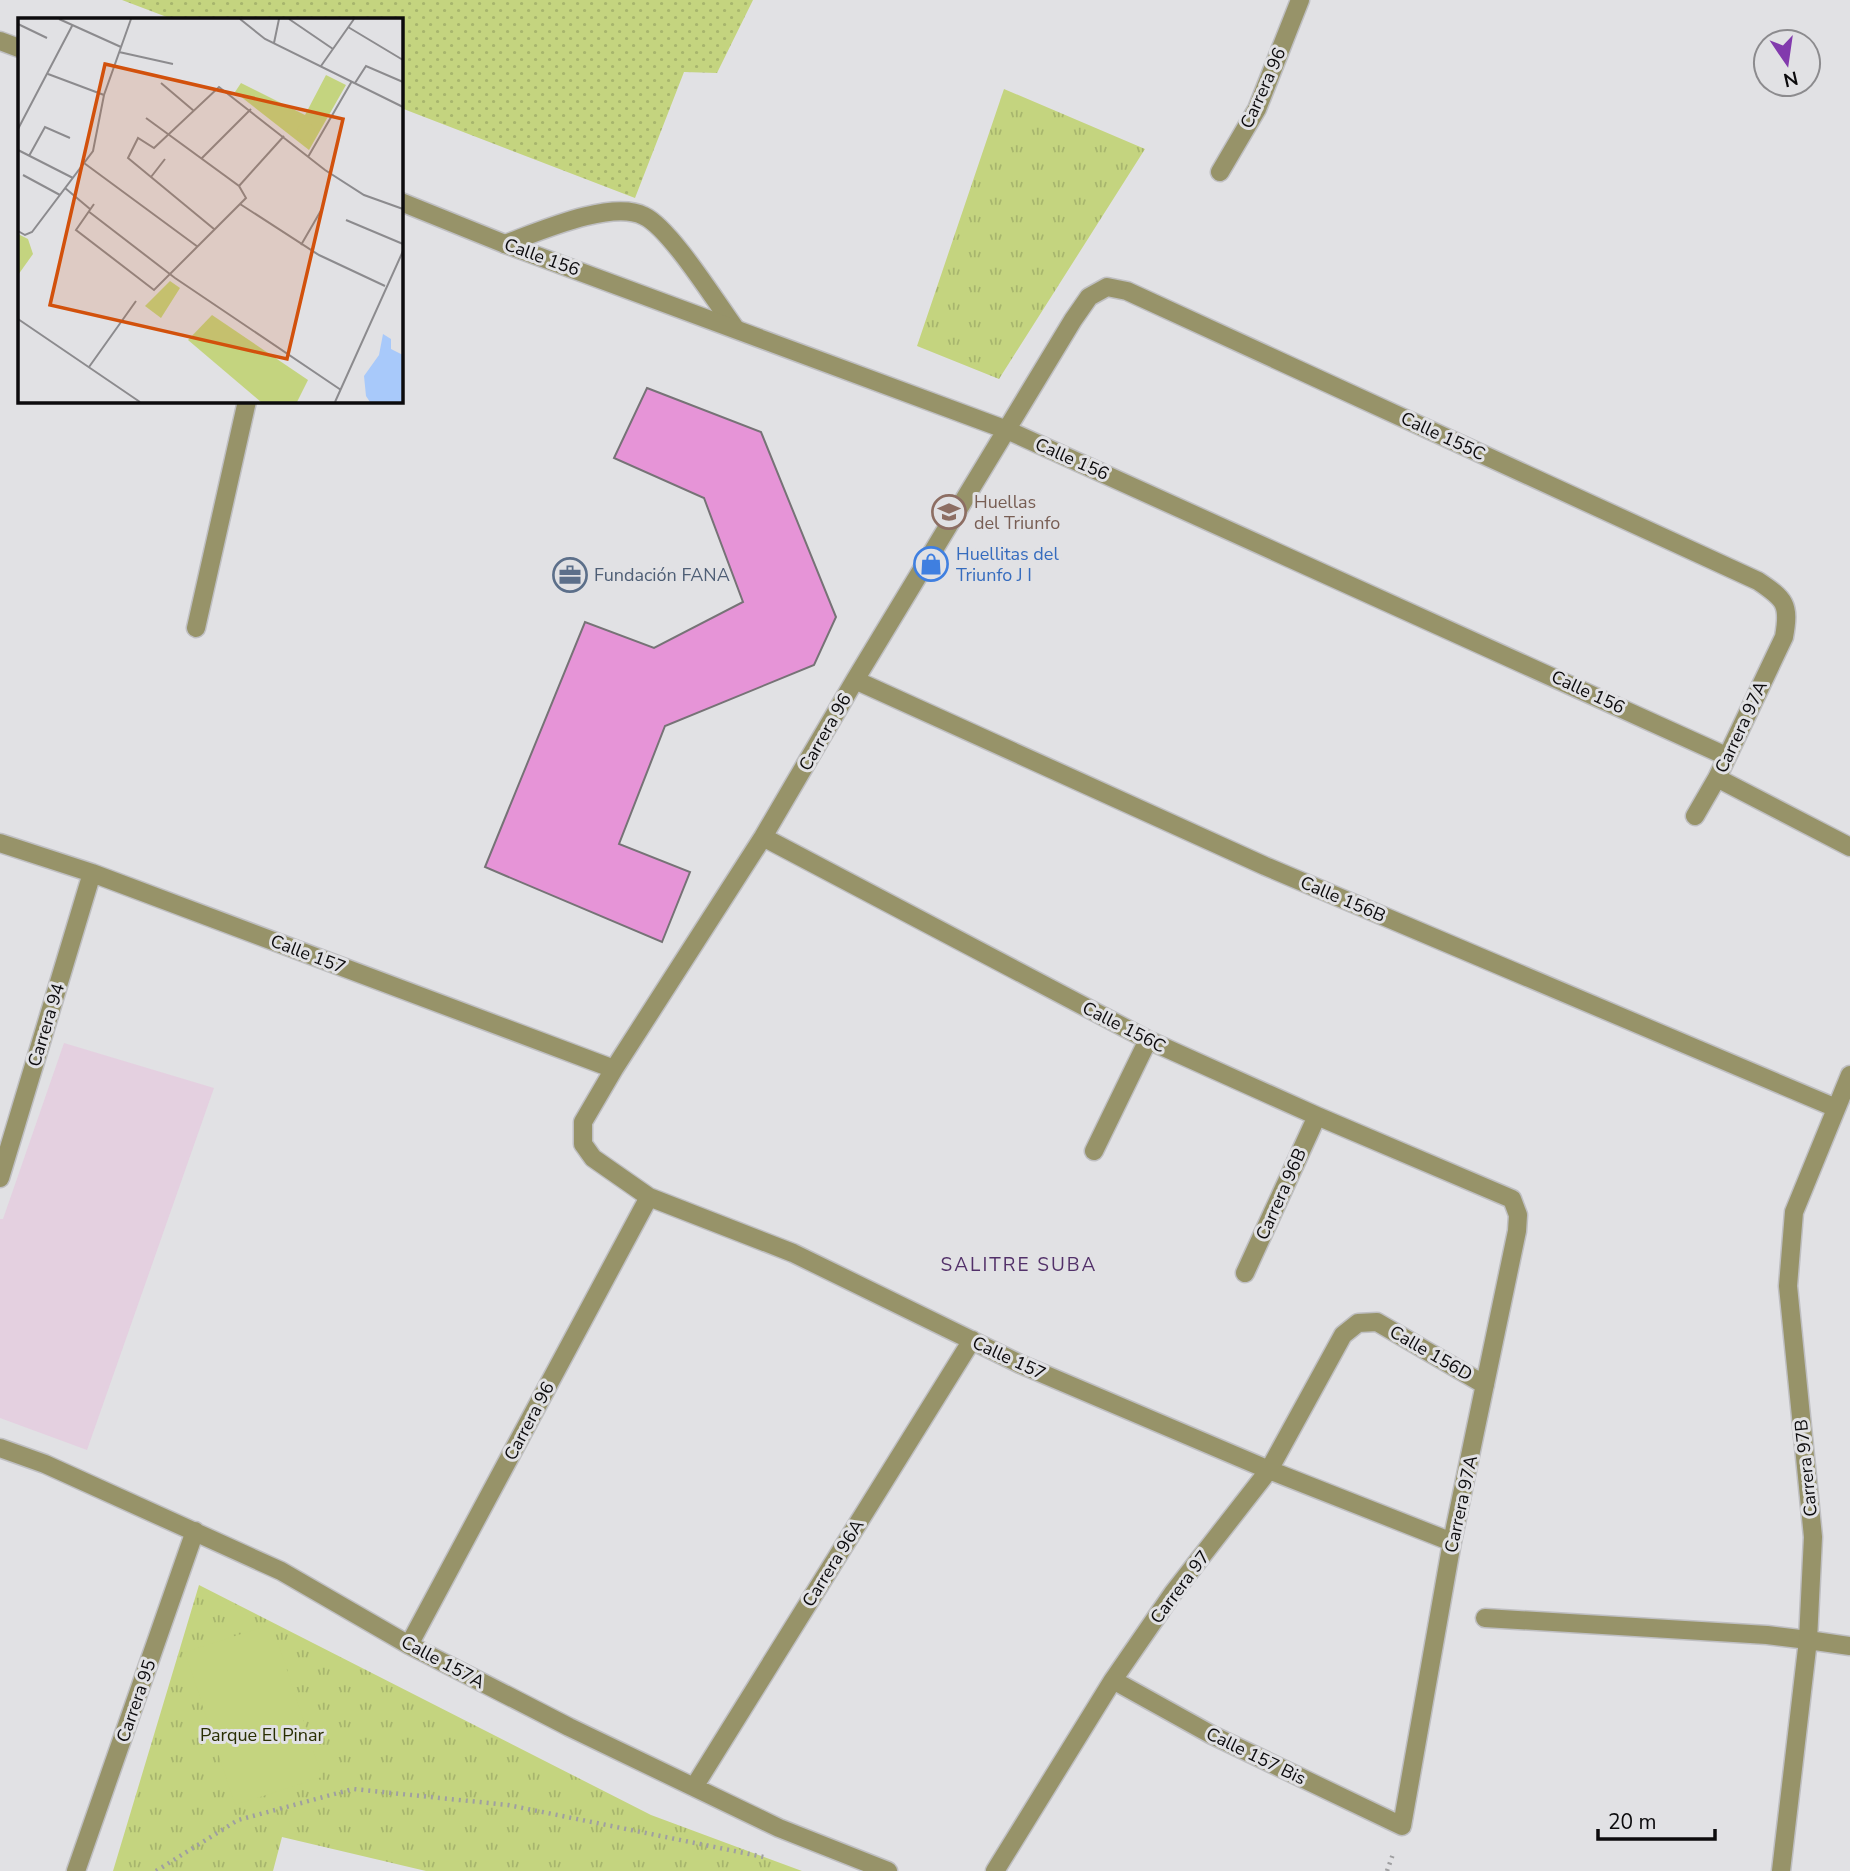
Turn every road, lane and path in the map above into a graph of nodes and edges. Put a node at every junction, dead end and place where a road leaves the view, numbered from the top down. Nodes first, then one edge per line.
1 (1300, 0) edge
2 (0, 41) edge
3 (18, 48) edge
4 (1220, 172) dead end
5 (402, 202) edge
6 (505, 244) junction
7 (1073, 320) joint
8 (735, 328) junction
9 (247, 402) edge
10 (1007, 430) junction
11 (196, 628) dead end
12 (1784, 637) joint
13 (855, 680) junction
14 (1726, 756) junction
15 (1717, 778) junction
16 (1695, 816) dead end
17 (763, 837) junction
18 (0, 843) edge
19 (1850, 847) edge
20 (92, 873) junction
21 (1148, 1040) junction
22 (614, 1069) junction
23 (1850, 1075) edge
24 (1836, 1108) junction
25 (1317, 1116) junction
26 (583, 1144) joint
27 (1094, 1152) dead end
28 (0, 1178) edge
29 (1497, 1191) joint
30 (649, 1197) junction
31 (1245, 1273) dead end
32 (1377, 1322) joint
33 (972, 1340) junction
34 (1485, 1385) junction
35 (0, 1447) edge
36 (1269, 1470) junction
37 (195, 1531) junction
38 (1452, 1542) junction
39 (1485, 1618) dead end
40 (1808, 1640) junction
41 (409, 1645) junction
42 (1850, 1646) edge
43 (1113, 1680) junction
44 (694, 1787) junction
45 (1402, 1826) joint
46 (779, 1828) junction
47 (76, 1871) edge
48 (156, 1871) edge
49 (888, 1871) edge
50 (995, 1871) edge
51 (1781, 1871) edge

1 - 4 street, Carrera 96
2 - 3 street
5 - 6 street, Calle 156
6 - 8 street, Calle 156
6 - 8 street
7 - 10 street, Carrera 96
7 - 12 street, Calle 155C
8 - 10 street, Calle 156
9 - 11 street
10 - 13 street, Carrera 96
10 - 14 street, Calle 156
12 - 14 street, Carrera 97A
13 - 17 street, Carrera 96
13 - 24 street, Calle 156B
14 - 15 street, Carrera 97A
15 - 16 street, Carrera 97A
15 - 19 street
17 - 21 street, Calle 156C
17 - 22 street, Carrera 96
18 - 20 street, Calle 157
20 - 22 street, Calle 157
20 - 28 street, Carrera 94
21 - 25 street, Calle 156C
21 - 27 street
22 - 26 street, Carrera 96
23 - 24 street, Carrera 97B
24 - 40 street, Carrera 97B
25 - 29 street, Calle 156C
25 - 31 street, Carrera 96B
26 - 30 street, Calle 157
29 - 34 street, Carrera 97A
30 - 33 street, Calle 157
30 - 41 street, Carrera 96
32 - 34 street, Calle 156D
32 - 36 street, Carrera 97
33 - 36 street, Calle 157
33 - 44 street, Carrera 96A
34 - 38 street, Carrera 97A
35 - 37 street, Calle 157A
36 - 38 street, Calle 157
36 - 43 street, Carrera 97
37 - 41 street, Calle 157A
37 - 47 street, Carrera 95
38 - 45 street, Carrera 97A
39 - 40 street
40 - 42 street
40 - 51 street, Carrera 97B
41 - 44 street, Calle 157A
43 - 45 street, Calle 157 Bis
43 - 50 street, Carrera 97
44 - 46 street, Calle 157A
46 - 48 path
46 - 49 street, Calle 157A

